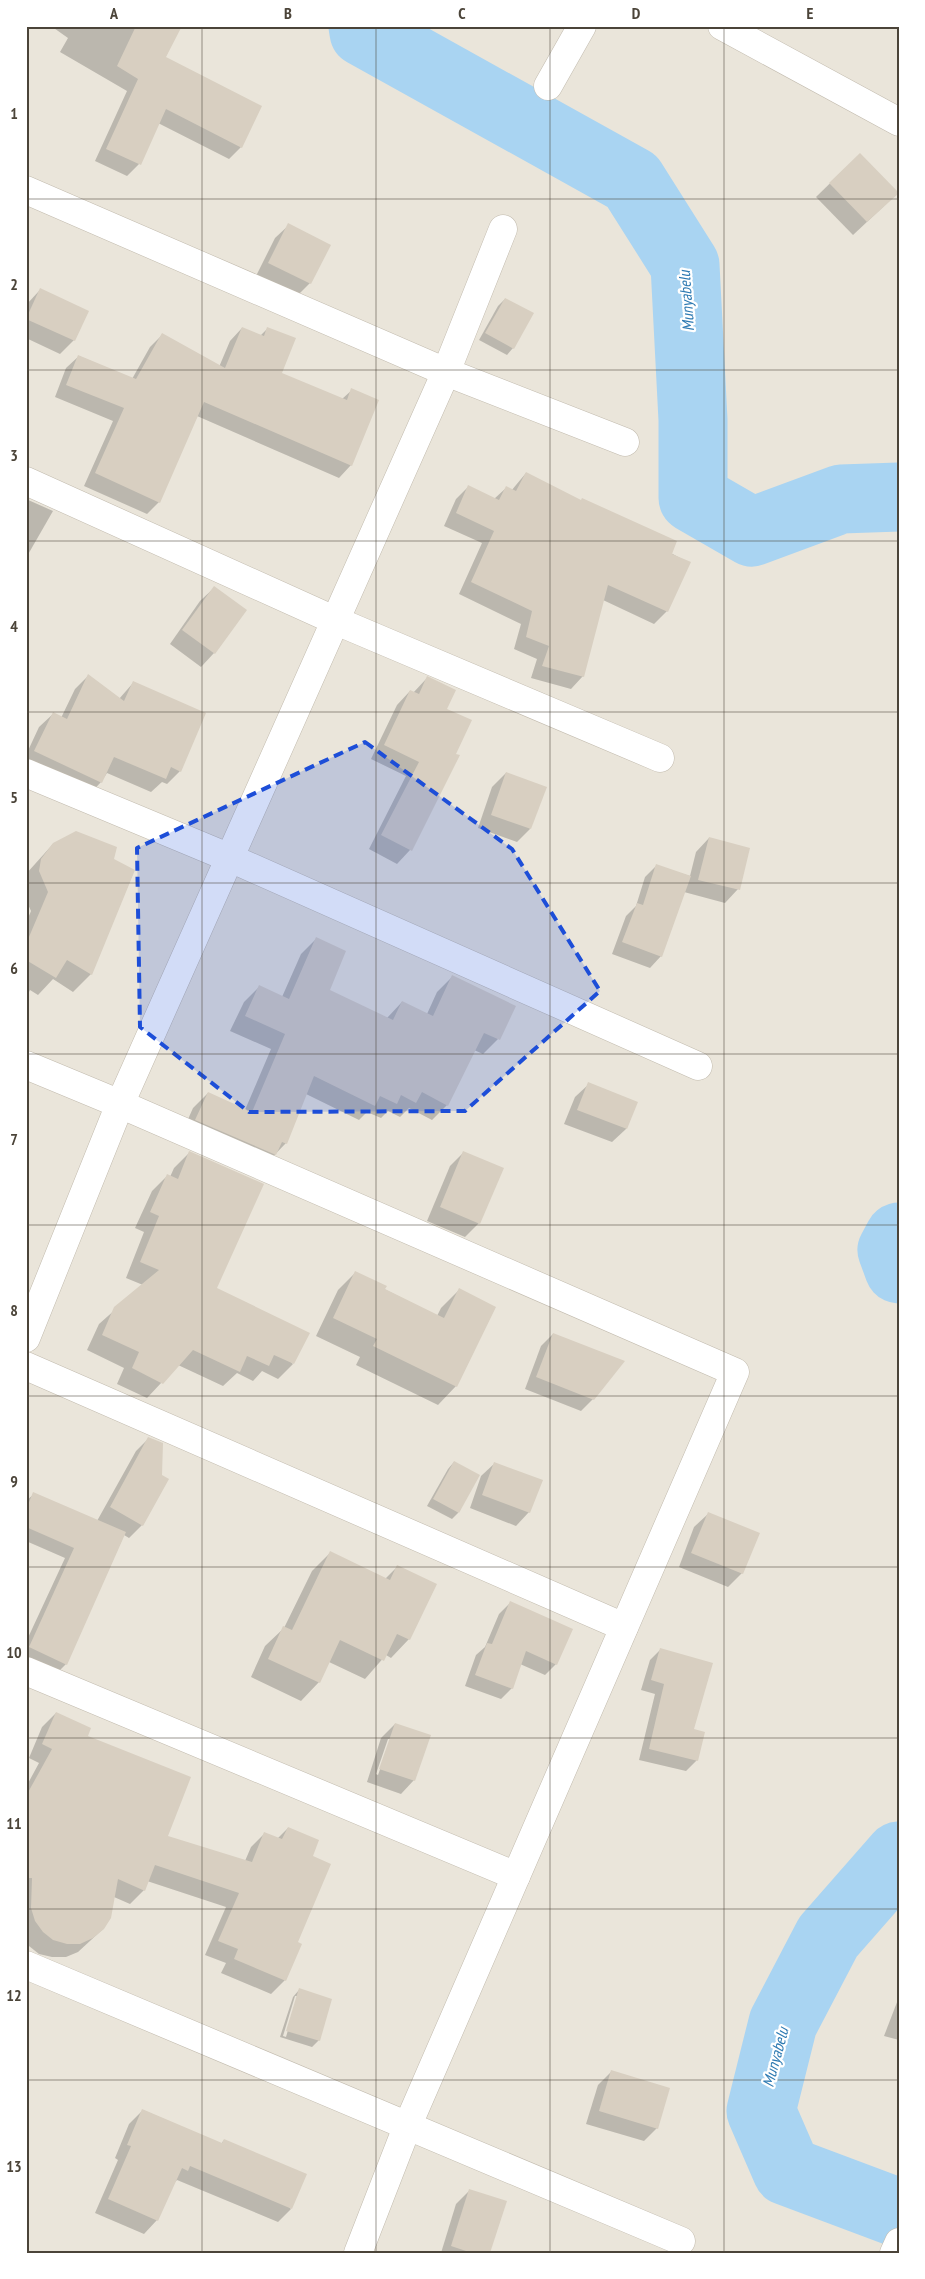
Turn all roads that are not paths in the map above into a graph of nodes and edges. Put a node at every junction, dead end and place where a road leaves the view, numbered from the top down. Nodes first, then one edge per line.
1 (582, 26) edge
2 (722, 26) edge
3 (548, 86) dead end
4 (899, 122) edge
5 (26, 190) edge
6 (503, 230) dead end
7 (446, 372) junction
8 (624, 442) dead end
9 (26, 481) edge
10 (334, 620) junction
11 (660, 758) dead end
12 (26, 773) edge
13 (230, 858) junction
14 (26, 1065) edge
15 (698, 1066) dead end
16 (120, 1104) junction
17 (26, 1338) edge
18 (26, 1366) edge
19 (624, 1627) junction
20 (26, 1671) edge
21 (516, 1876) junction
22 (26, 1965) edge
23 (407, 2128) junction
24 (681, 2241) dead end
25 (899, 2242) edge
26 (358, 2253) edge
27 (894, 2253) edge

1 - 3 street
2 - 4 street
5 - 7 street
6 - 7 street
7 - 8 street
7 - 10 street
9 - 10 street
10 - 11 street
10 - 13 street
12 - 13 street
13 - 15 street
13 - 16 street
14 - 16 street
16 - 17 street
16 - 19 street
18 - 19 street
19 - 21 street
20 - 21 street
21 - 23 street
22 - 23 street
23 - 24 street
23 - 26 street
25 - 27 street

